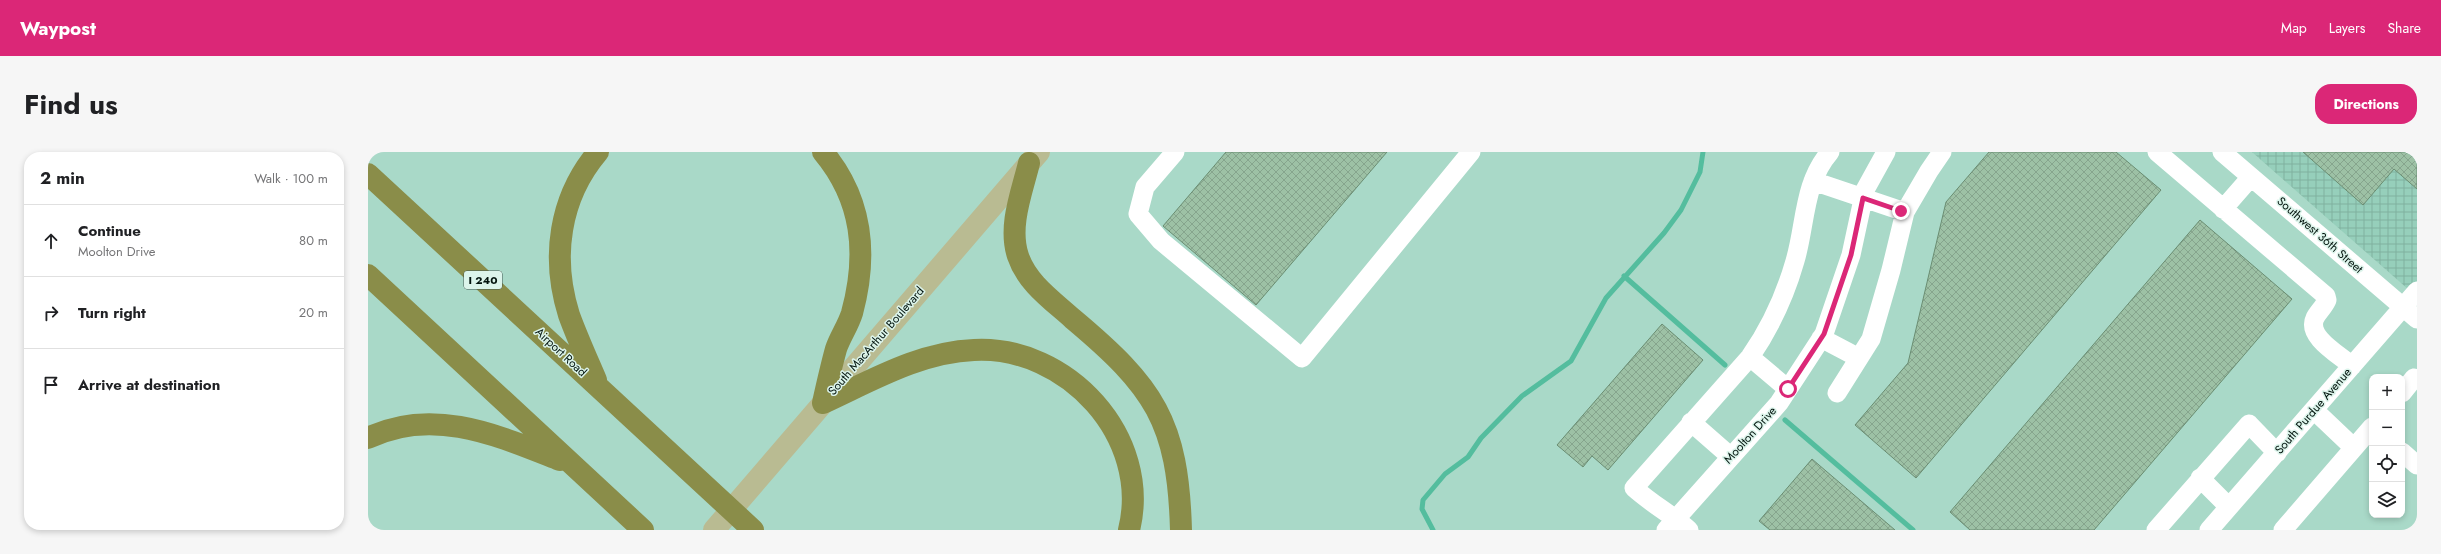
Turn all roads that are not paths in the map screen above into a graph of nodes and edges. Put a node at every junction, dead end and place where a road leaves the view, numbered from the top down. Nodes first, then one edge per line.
1 (598, 152) edge
2 (823, 152) edge
3 (1175, 152) edge
4 (1471, 152) edge
5 (1830, 152) edge
6 (1886, 152) edge
7 (1942, 152) edge
8 (2157, 152) edge
9 (2231, 155) edge
10 (1034, 158) edge
11 (368, 174) edge
12 (2251, 177) junction
13 (1813, 181) junction
14 (1863, 198) junction
15 (2223, 209) junction
16 (1905, 212) junction
17 (368, 275) edge
18 (2417, 291) edge
19 (2410, 313) edge
20 (1821, 338) junction
21 (1750, 357) junction
22 (1859, 358) junction
23 (2352, 366) junction
24 (2417, 380) edge
25 (598, 387) junction
26 (1788, 389) junction
27 (2405, 389) edge
28 (1837, 393) dead end
29 (823, 403) junction
30 (2314, 410) junction
31 (1691, 422) junction
32 (2369, 430) edge
33 (368, 438) edge
34 (2354, 448) junction
35 (2277, 453) junction
36 (2405, 455) edge
37 (1731, 457) junction
38 (572, 465) junction
39 (2417, 465) edge
40 (2200, 478) junction
41 (2229, 507) junction
42 (1677, 526) edge
43 (643, 530) edge
44 (714, 530) edge
45 (753, 530) edge
46 (1129, 530) edge
47 (1181, 530) edge
48 (2156, 530) edge
49 (2210, 530) edge
50 (2283, 530) edge

1 - 25 highway
2 - 29 highway
3 - 4 street
5 - 13 street
6 - 14 street, Moolton Drive
7 - 16 street
8 - 15 street
9 - 12 street, Southwest 36th Street
10 - 29 main road, South MacArthur Boulevard
10 - 47 highway
11 - 25 highway, Airport Road / I 240
12 - 15 street
12 - 19 street, Southwest 36th Street
13 - 14 street
13 - 21 street
14 - 16 street
14 - 20 street, Moolton Drive
15 - 23 street
16 - 22 street
17 - 38 highway
18 - 19 street, South Purdue Avenue
19 - 23 street, South Purdue Avenue
20 - 22 street
20 - 26 street, Moolton Drive
21 - 26 street
21 - 31 street
22 - 28 street
23 - 30 street, South Purdue Avenue
24 - 27 street
25 - 45 highway, Airport Road / I 240
26 - 37 street, Moolton Drive
29 - 44 main road, South MacArthur Boulevard
29 - 46 highway
30 - 34 street
30 - 35 street, South Purdue Avenue
31 - 37 street
31 - 42 street
32 - 34 street
33 - 38 highway
34 - 50 street
35 - 40 street
35 - 41 street, South Purdue Avenue
36 - 39 street
37 - 42 street, Moolton Drive
38 - 43 highway
40 - 41 street
40 - 48 street
41 - 49 street, South Purdue Avenue

